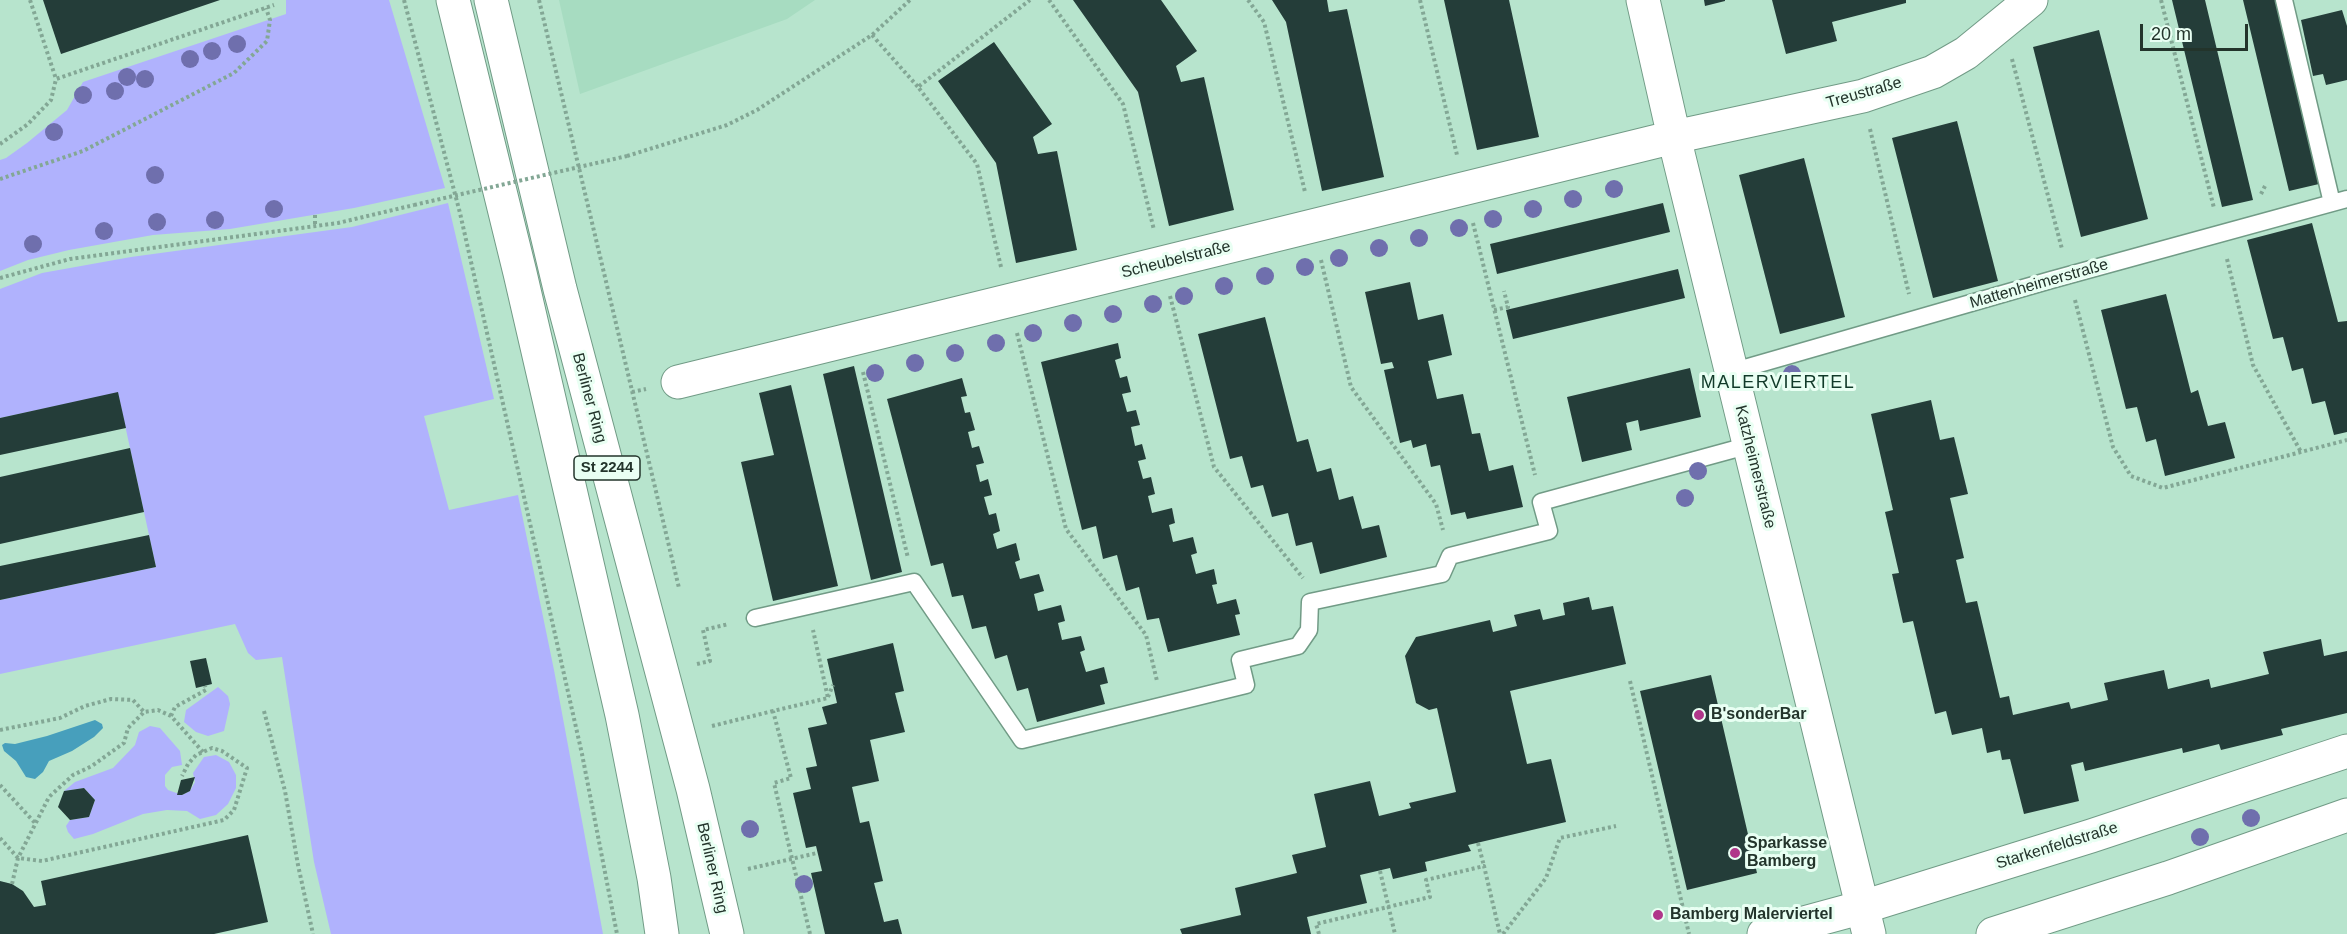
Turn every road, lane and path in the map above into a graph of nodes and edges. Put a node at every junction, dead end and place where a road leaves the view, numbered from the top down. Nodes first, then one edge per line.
1 (30, 0) edge
2 (404, 0) edge
3 (453, 0) edge
4 (492, 0) edge
5 (539, 0) edge
6 (909, 0) edge
7 (1030, 0) edge
8 (1049, 0) edge
9 (1248, 0) edge
10 (1420, 0) edge
11 (1643, 0) edge
12 (2031, 0) edge
13 (2160, 0) edge
14 (2284, 0) edge
15 (274, 5) dead end
16 (266, 9) junction
17 (2002, 24) junction
18 (872, 35) junction
19 (56, 79) junction
20 (918, 87) junction
21 (1863, 96) junction
22 (1674, 137) junction
23 (0, 144) edge
24 (0, 179) edge
25 (1465, 189) junction
26 (2339, 201) edge
27 (315, 215) dead end
28 (1314, 226) junction
29 (315, 227) junction
30 (2221, 234) junction
31 (1162, 264) junction
32 (2069, 275) junction
33 (0, 278) edge
34 (1504, 291) dead end
35 (1009, 301) junction
36 (1494, 310) junction
37 (2079, 315) dead end
38 (1915, 319) junction
39 (855, 339) junction
40 (1731, 372) junction
41 (678, 382) dead end
42 (2347, 440) edge
43 (1750, 445) junction
44 (2301, 452) junction
45 (1541, 502) junction
46 (1450, 556) junction
47 (1302, 576) dead end
48 (914, 582) junction
49 (681, 596) dead end
50 (808, 606) junction
51 (755, 618) joint
52 (694, 653) dead end
53 (697, 664) junction
54 (699, 672) dead end
55 (1630, 681) dead end
56 (833, 685) dead end
57 (204, 686) dead end
58 (828, 698) junction
59 (1163, 705) junction
60 (264, 711) dead end
61 (773, 711) junction
62 (144, 712) junction
63 (171, 716) junction
64 (0, 730) edge
65 (713, 738) dead end
66 (2347, 751) edge
67 (203, 752) junction
68 (182, 776) dead end
69 (0, 785) edge
70 (2347, 815) edge
71 (36, 824) junction
72 (1616, 826) dead end
73 (0, 838) edge
74 (1478, 843) dead end
75 (817, 853) dead end
76 (18, 858) junction
77 (792, 859) junction
78 (742, 860) dead end
79 (1484, 866) junction
80 (1380, 871) dead end
81 (12, 884) dead end
82 (1389, 906) junction
83 (1866, 920) edge
84 (313, 934) edge
85 (617, 934) edge
86 (662, 934) edge
87 (727, 934) edge
88 (810, 934) edge
89 (1319, 934) edge
90 (1395, 934) edge
91 (1502, 934) edge
92 (1689, 934) edge
93 (1764, 934) edge
94 (1992, 934) edge

1 - 19 path
2 - 85 path
3 - 86 street, St 2244
4 - 87 street, Berliner Ring / St 2244
5 - 49 path
6 - 18 path
7 - 20 path
8 - 31 path
9 - 28 path
10 - 25 path
11 - 22 street, Katzheimerstraße
12 - 17 street, Treustraße
13 - 30 path
14 - 26 lane
15 - 16 path
16 - 19 path
16 - 24 path
17 - 21 street, Treustraße
17 - 32 path
18 - 20 path
18 - 29 path, bridge
19 - 23 path
20 - 35 path
21 - 22 street, Treustraße
21 - 38 path
22 - 25 street, Scheubelstraße
22 - 40 street, Katzheimerstraße
25 - 28 street, Scheubelstraße
25 - 36 path
26 - 30 lane, Mattenheimerstraße
27 - 29 path
28 - 31 street, Scheubelstraße
28 - 46 path
29 - 33 path
30 - 32 lane, Mattenheimerstraße
30 - 44 path
31 - 35 street, Scheubelstraße
31 - 47 path
32 - 38 lane, Mattenheimerstraße
34 - 36 path
35 - 39 street, Scheubelstraße
35 - 59 path
36 - 45 path
37 - 44 path
38 - 40 lane, Mattenheimerstraße
39 - 41 street, Scheubelstraße
39 - 48 path
40 - 43 street, Katzheimerstraße
42 - 44 path
43 - 45 lane
43 - 83 street, Katzheimerstraße
45 - 46 lane
46 - 59 lane
48 - 50 lane
48 - 59 lane
50 - 51 lane
50 - 58 path
51 - 53 path
52 - 53 path
53 - 54 path
55 - 92 path
56 - 58 path
57 - 63 path
58 - 61 path
60 - 84 path
61 - 65 path
61 - 77 path
62 - 63 path
62 - 64 path
62 - 71 path
63 - 67 path
66 - 83 street, Starkenfeldstraße
67 - 68 path
67 - 76 path
69 - 71 path
70 - 94 street
71 - 76 path
72 - 91 path
73 - 76 path
74 - 79 path
75 - 77 path
76 - 81 path
77 - 78 path
77 - 88 path
79 - 82 path
79 - 91 path
80 - 82 path
82 - 89 path
82 - 90 path
83 - 93 street, Starkenfeldstraße

